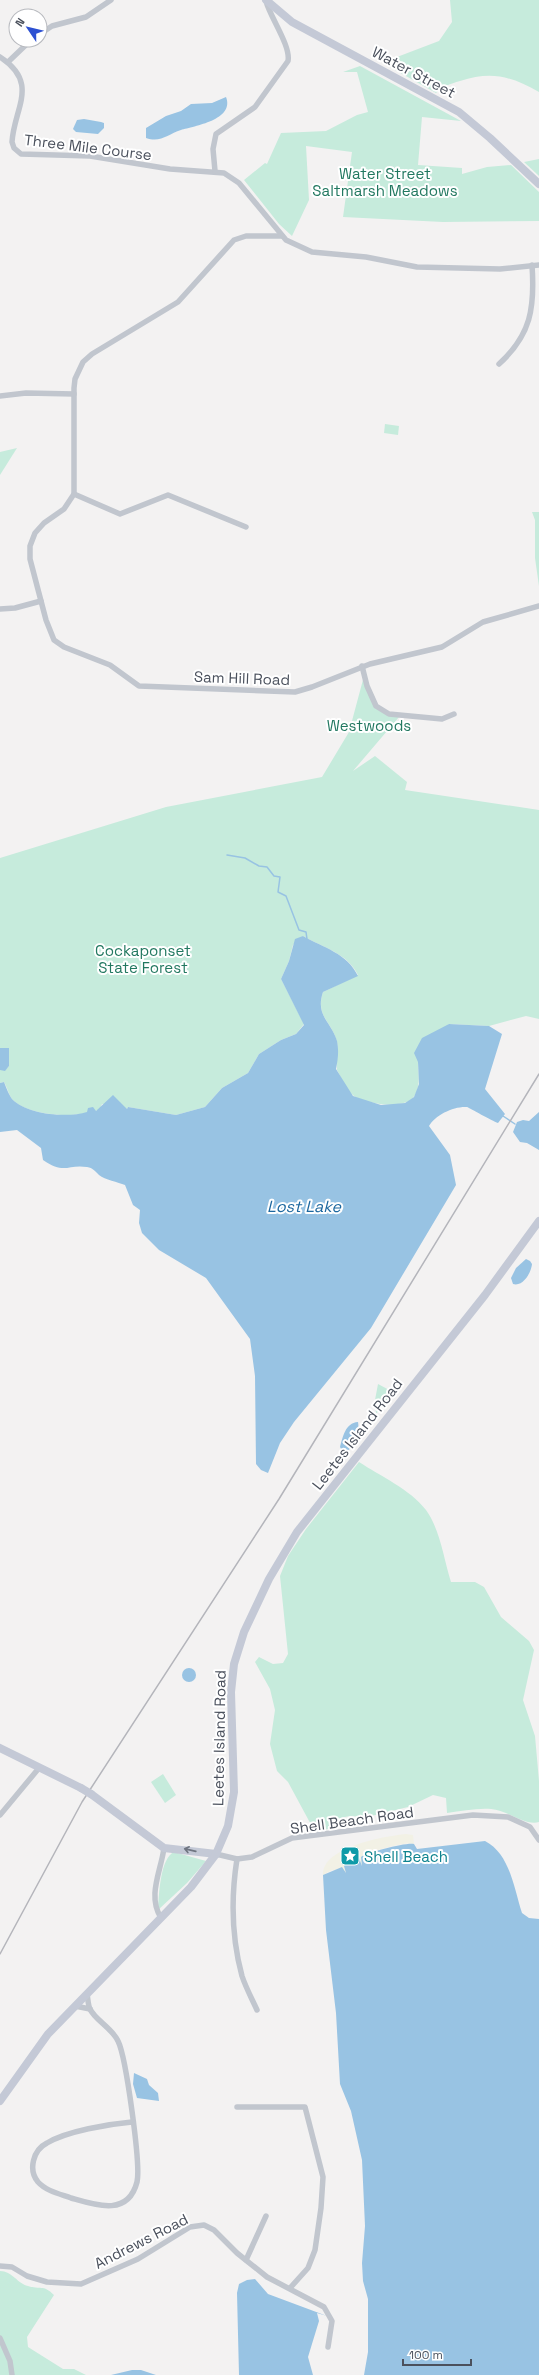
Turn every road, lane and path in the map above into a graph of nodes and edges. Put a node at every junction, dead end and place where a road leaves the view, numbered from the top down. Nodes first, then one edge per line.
1 (111, 0) edge
2 (266, 0) edge
3 (48, 29) edge
4 (23, 48) edge
5 (0, 57) edge
6 (8, 62) junction
7 (214, 171) junction
8 (539, 184) edge
9 (282, 236) junction
10 (532, 265) junction
11 (539, 265) edge
12 (498, 364) dead end
13 (74, 394) junction
14 (0, 396) edge
15 (74, 494) junction
16 (246, 527) dead end
17 (41, 601) junction
18 (539, 606) edge
19 (0, 610) edge
20 (362, 666) junction
21 (454, 714) dead end
22 (539, 1221) edge
23 (0, 1748) edge
24 (39, 1768) junction
25 (0, 1815) edge
26 (539, 1840) edge
27 (164, 1848) junction
28 (216, 1854) junction
29 (237, 1859) junction
30 (161, 1918) junction
31 (87, 1994) junction
32 (75, 2006) junction
33 (90, 2009) junction
34 (258, 2010) dead end
35 (0, 2101) edge
36 (237, 2107) dead end
37 (132, 2122) junction
38 (266, 2216) dead end
39 (246, 2260) junction
40 (0, 2266) edge
41 (290, 2288) junction
42 (0, 2338) edge
43 (328, 2347) dead end
44 (12, 2375) edge

1 - 3 street
2 - 7 street
2 - 8 main road, Water Street
4 - 6 street
5 - 6 street, Three Mile Course
6 - 7 street, Three Mile Course
7 - 9 street
9 - 10 street
9 - 13 street
10 - 11 street
10 - 12 street
13 - 14 street
13 - 15 street
15 - 16 street
15 - 17 street, Sam Hill Road
17 - 19 street
17 - 20 street, Sam Hill Road
18 - 20 street, Sam Hill Road
20 - 21 street
22 - 28 main road, Leetes Island Road
23 - 24 main road
24 - 25 street
24 - 27 main road, bridge
26 - 29 street, Shell Beach Road
28 -> 27 main road
27 - 30 street
28 - 29 street, Shell Beach Road
28 - 30 main road, Leetes Island Road
29 - 34 street
30 - 31 main road, Leetes Island Road
31 - 32 main road, Leetes Island Road
31 - 33 street
32 - 33 street
32 - 35 main road, Leetes Island Road
33 - 37 street
36 - 41 street
37 - 37 street
38 - 39 street
39 - 40 street, Andrews Road
39 - 41 street, Andrews Road
41 - 43 street, Andrews Road
42 - 44 street

